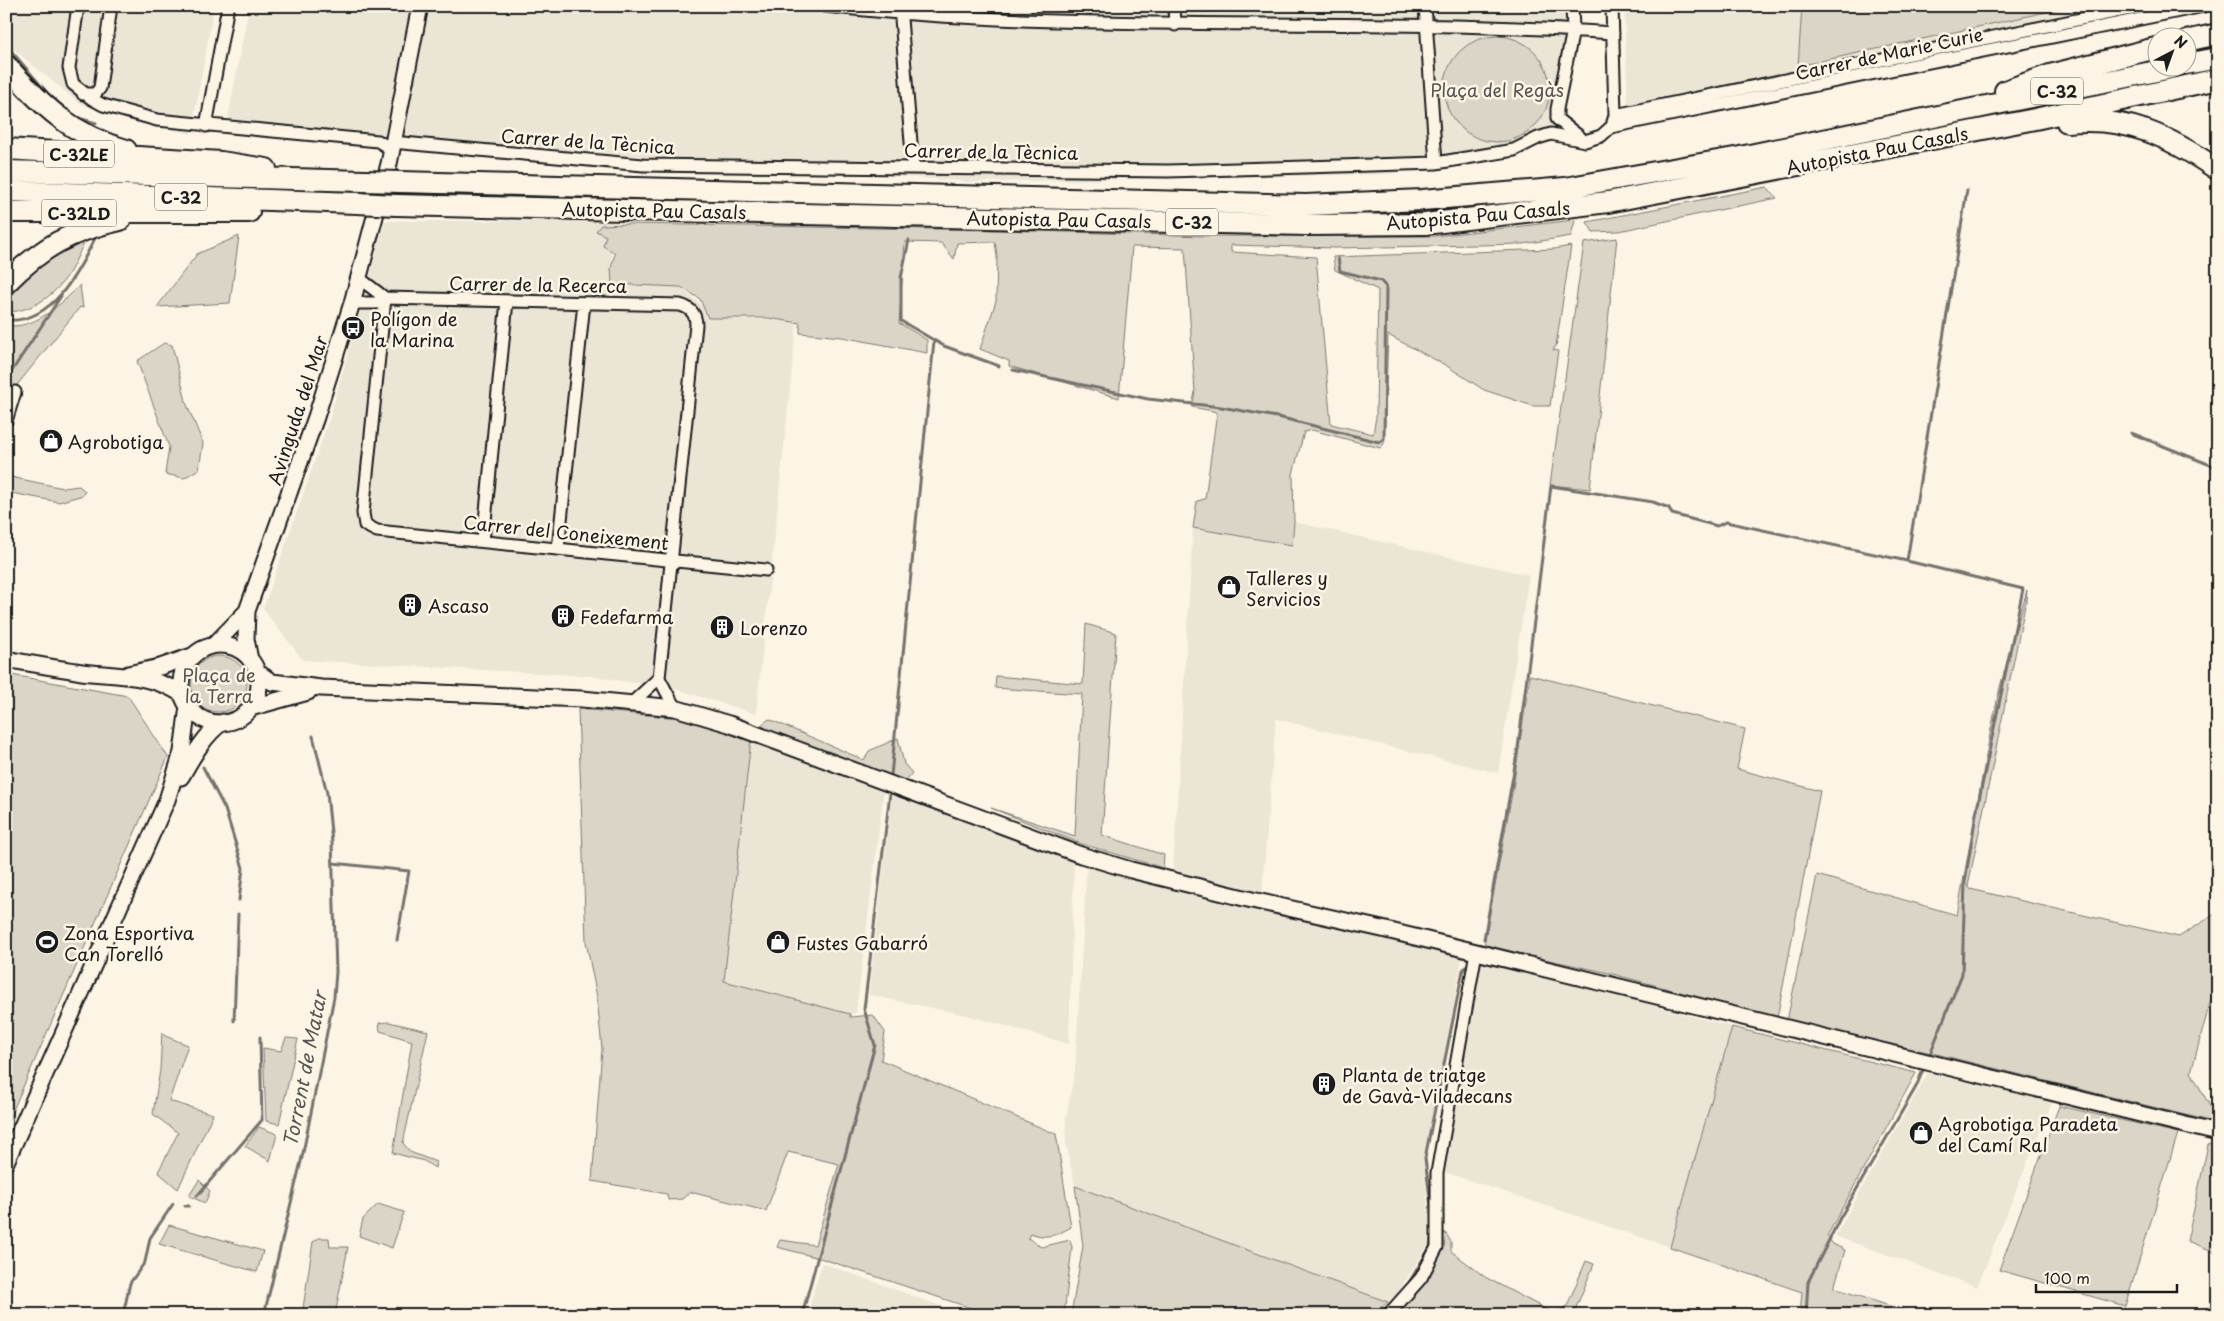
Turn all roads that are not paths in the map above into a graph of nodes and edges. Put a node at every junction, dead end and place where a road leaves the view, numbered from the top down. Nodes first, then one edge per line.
1 (78, 6) edge
2 (111, 6) edge
3 (228, 6) edge
4 (420, 6) edge
5 (825, 6) edge
6 (1174, 6) edge
7 (1425, 6) edge
8 (1572, 6) edge
9 (1612, 6) edge
10 (2144, 6) edge
11 (2204, 6) edge
12 (900, 10) edge
13 (1175, 25) junction
14 (1426, 26) junction
15 (1572, 30) junction
16 (1613, 32) junction
17 (2218, 34) edge
18 (2196, 39) edge
19 (2146, 51) edge
20 (2218, 58) edge
21 (2196, 62) edge
22 (6, 65) edge
23 (2146, 73) edge
24 (2218, 79) edge
25 (83, 94) junction
26 (1942, 114) junction
27 (1615, 115) junction
28 (2035, 119) junction
29 (206, 126) junction
30 (1611, 127) junction
31 (1585, 141) junction
32 (392, 146) junction
33 (6, 150) edge
34 (152, 157) junction
35 (1436, 163) junction
36 (913, 167) junction
37 (2218, 170) edge
38 (6, 171) edge
39 (356, 181) junction
40 (6, 191) edge
41 (363, 211) junction
42 (6, 212) edge
43 (153, 213) junction
44 (359, 278) junction
45 (6, 283) edge
46 (386, 298) junction
47 (508, 301) junction
48 (352, 303) junction
49 (584, 303) junction
50 (15, 392) dead end
51 (6, 421) edge
52 (482, 541) junction
53 (558, 549) junction
54 (672, 560) junction
55 (766, 570) dead end
56 (247, 611) junction
57 (214, 645) junction
58 (192, 656) junction
59 (6, 659) edge
60 (254, 666) junction
61 (121, 676) junction
62 (659, 678) junction
63 (321, 688) junction
64 (185, 701) junction
65 (632, 703) junction
66 (250, 708) junction
67 (675, 708) junction
68 (223, 722) junction
69 (167, 800) junction
70 (1476, 952) junction
71 (2218, 1133) edge
72 (7, 1161) edge
73 (1388, 1315) edge

1 - 25 street
2 - 25 street
3 - 29 street
4 - 32 main road, Avinguda del Mar
5 - 12 street
6 - 13 street
7 - 14 street
8 - 15 street
9 - 16 street
10 - 27 street, Carrer de Marie Curie
11 - 30 street, Carrer de Marie Curie
12 - 13 street
12 - 36 street
13 - 14 street
14 - 15 street
14 - 35 street
15 - 16 street
15 - 31 street
16 - 27 street
17 - 18 highway
19 - 26 highway
20 - 21 highway
22 - 34 highway
23 - 26 highway, Autopista Pau Casals / C-32
24 - 28 highway, Autopista Pau Casals / C-32
25 - 29 street, Carrer de la Tècnica
26 - 39 highway, Autopista Pau Casals / C-32, bridge
27 - 30 street
28 - 37 highway
28 - 41 highway, Autopista Pau Casals / C-32, bridge
29 - 32 street, Carrer de la Tècnica
30 - 31 street, Carrer de Marie Curie
31 - 35 street, Carrer de la Tècnica
32 - 36 street, Carrer de la Tècnica
32 - 41 main road, Avinguda del Mar
33 - 34 highway, C-32LE
34 - 39 highway, C-32LE
35 - 36 street, Carrer de la Tècnica
38 - 39 highway, Autopista Pau Casals / C-32
40 - 41 highway, Autopista Pau Casals / C-32
41 - 43 highway, C-32LD
41 - 44 main road, Avinguda del Mar
42 - 43 highway, C-32LD
43 - 45 highway
44 - 46 street
44 - 48 main road, Avinguda del Mar
46 - 47 street, Carrer de la Recerca
46 - 48 street, Carrer de la Recerca
46 - 52 street, Carrer del Coneixement
47 - 49 street, Carrer de la Recerca
47 - 52 street
48 - 56 main road, Avinguda del Mar
49 - 53 street
49 - 54 street, Carrer de la Recerca
50 - 51 street
52 - 53 street, Carrer del Coneixement
53 - 54 street, Carrer del Coneixement
54 - 55 street, Carrer del Coneixement
54 - 62 street
56 - 57 main road, Avinguda del Mar
56 - 60 main road, Avinguda del Mar
57 - 58 main road
57 - 60 main road
58 - 61 main road
58 - 64 main road
59 - 61 main road
60 - 63 main road
60 - 66 main road
61 - 64 main road
62 - 65 street
62 - 67 street
63 - 65 main road
63 - 66 main road
64 - 68 main road
64 - 69 main road
65 - 67 main road
66 - 68 main road
67 - 70 main road
68 - 69 main road
69 - 72 main road
70 - 71 main road
70 - 73 street

